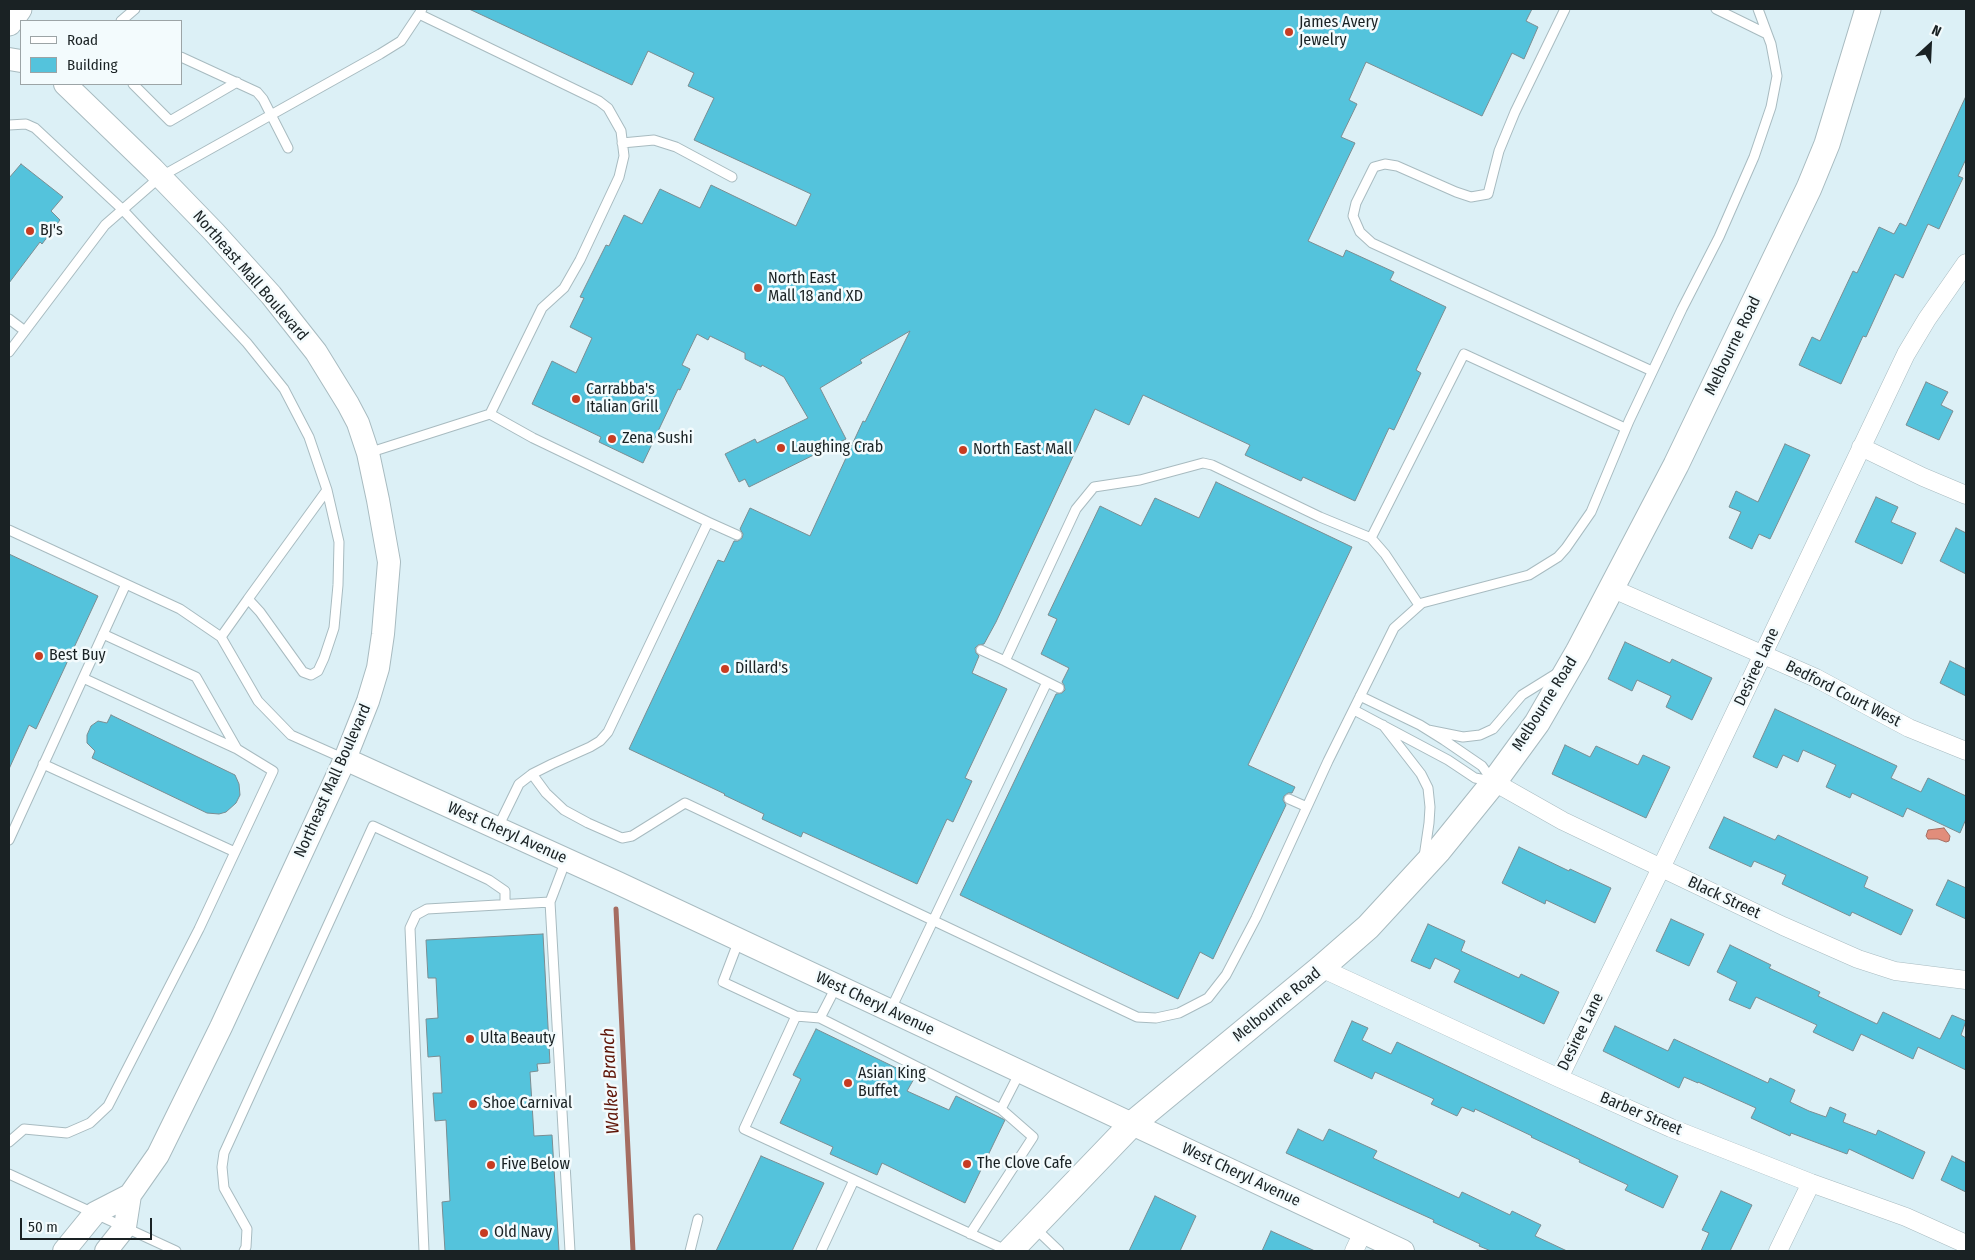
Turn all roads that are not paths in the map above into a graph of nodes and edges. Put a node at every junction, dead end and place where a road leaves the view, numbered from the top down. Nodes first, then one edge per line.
1 (135, 9) edge
2 (1565, 9) edge
3 (1716, 9) edge
4 (1758, 9) edge
5 (1868, 9) edge
6 (421, 11) edge
7 (122, 20) edge
8 (1767, 34) junction
9 (182, 56) edge
10 (237, 82) junction
11 (66, 85) edge
12 (134, 85) edge
13 (271, 114) junction
14 (9, 125) edge
15 (622, 142) junction
16 (288, 148) dead end
17 (160, 177) junction
18 (732, 177) dead end
19 (122, 209) junction
20 (1966, 263) edge
21 (9, 319) edge
22 (25, 331) junction
23 (9, 352) edge
24 (1652, 371) junction
25 (490, 414) junction
26 (1625, 428) junction
27 (1861, 447) junction
28 (368, 453) junction
29 (327, 490) junction
30 (1966, 494) edge
31 (708, 522) junction
32 (9, 530) edge
33 (737, 535) dead end
34 (1371, 538) junction
35 (126, 584) junction
36 (1611, 588) junction
37 (248, 599) junction
38 (1419, 606) junction
39 (104, 634) junction
40 (222, 636) junction
41 (981, 650) dead end
42 (1763, 654) junction
43 (1005, 661) junction
44 (1572, 664) junction
45 (83, 678) junction
46 (1047, 682) junction
47 (1059, 688) dead end
48 (1360, 696) junction
49 (1354, 710) junction
50 (1382, 725) junction
51 (1428, 730) junction
52 (236, 749) junction
53 (1966, 751) edge
54 (345, 760) junction
55 (43, 764) junction
56 (532, 774) junction
57 (1494, 782) junction
58 (1289, 799) dead end
59 (1307, 807) junction
60 (497, 828) junction
61 (9, 840) edge
62 (235, 852) junction
63 (566, 860) junction
64 (1661, 868) junction
65 (1422, 869) junction
66 (550, 902) junction
67 (505, 904) junction
68 (933, 919) junction
69 (739, 939) junction
70 (1321, 968) junction
71 (1966, 980) edge
72 (836, 985) junction
73 (890, 1011) junction
74 (796, 1016) junction
75 (820, 1018) junction
76 (1020, 1072) junction
77 (1559, 1078) junction
78 (1001, 1109) junction
79 (1132, 1124) junction
80 (9, 1142) edge
81 (9, 1174) edge
82 (854, 1180) junction
83 (1811, 1182) junction
84 (130, 1195) junction
85 (95, 1213) junction
86 (698, 1220) dead end
87 (1033, 1226) junction
88 (125, 1227) junction
89 (970, 1234) junction
90 (1358, 1242) edge
91 (1966, 1244) edge
92 (64, 1251) edge
93 (106, 1251) edge
94 (176, 1251) edge
95 (244, 1251) edge
96 (424, 1251) edge
97 (570, 1251) edge
98 (690, 1251) edge
99 (820, 1251) edge
100 (1009, 1251) edge
101 (1060, 1251) edge
102 (1402, 1251) edge
103 (1778, 1251) edge

1 - 7 lane
2 - 24 lane
3 - 8 lane
4 - 8 lane
5 - 36 main road, Melbourne Road
6 - 13 lane
6 - 15 lane
8 - 24 lane
9 - 10 lane
10 - 12 lane
10 - 13 lane
11 - 17 street, Northeast Mall Boulevard
13 - 16 lane
13 - 17 lane
14 - 19 lane
15 - 18 lane
15 - 25 lane
17 - 19 lane
17 - 28 street, Northeast Mall Boulevard
19 - 22 lane
19 - 29 lane
20 - 27 street, Desiree Lane
21 - 22 lane
22 - 23 lane
24 - 26 lane
25 - 28 lane
25 - 31 lane
26 - 34 lane
26 - 38 lane
27 - 30 street
27 - 42 street, Desiree Lane
28 - 54 street, Northeast Mall Boulevard
29 - 37 lane
29 - 37 lane
31 - 33 lane
31 - 56 lane
32 - 35 lane
34 - 38 lane
34 - 43 lane
35 - 39 lane
35 - 40 lane
36 - 42 street, Bedford Court West
36 - 44 main road, Melbourne Road
37 - 40 lane
38 - 48 lane
39 - 45 lane
39 - 52 lane
40 - 54 lane
41 - 43 lane
42 - 53 street, Bedford Court West
42 - 64 street, Desiree Lane
43 - 46 lane
44 - 51 lane
44 - 57 main road, Melbourne Road
45 - 52 lane
45 - 55 lane
46 - 47 lane
46 - 68 lane
48 - 49 lane
48 - 51 lane
49 - 50 lane
49 - 59 lane
50 - 57 lane
50 - 65 lane
51 - 57 lane
52 - 62 lane
54 - 60 street, West Cheryl Avenue
54 - 84 street, Northeast Mall Boulevard
55 - 61 lane
55 - 62 lane
56 - 60 lane
56 - 68 lane
57 - 64 street, Black Street
57 - 65 main road, Melbourne Road
58 - 59 lane
59 - 68 lane
60 - 63 street, West Cheryl Avenue
62 - 80 lane
63 - 66 lane
63 - 69 street, West Cheryl Avenue
64 - 71 street, Black Street
64 - 77 street, Desiree Lane
65 - 70 main road, Melbourne Road
66 - 67 lane
66 - 97 lane
67 - 95 lane
67 - 96 lane
68 - 73 lane
69 - 72 street, West Cheryl Avenue
69 - 74 lane
70 - 77 street, Barber Street
70 - 79 main road, Melbourne Road
72 - 73 street, West Cheryl Avenue
72 - 75 lane
73 - 76 street, West Cheryl Avenue
74 - 75 lane
74 - 82 lane
75 - 78 lane
76 - 78 lane
76 - 79 street, West Cheryl Avenue
77 - 83 street, Barber Street
78 - 89 lane
79 - 87 main road, Melbourne Road
79 - 90 street, West Cheryl Avenue
81 - 85 lane
82 - 89 lane
82 - 99 lane
83 - 91 street, Barber Street
83 - 103 street
84 - 85 street, Northeast Mall Boulevard
84 - 88 street, Northeast Mall Boulevard
85 - 88 lane
85 - 92 street, Northeast Mall Boulevard
86 - 98 lane
87 - 100 main road, Melbourne Road
87 - 101 lane
88 - 93 street, Northeast Mall Boulevard
88 - 94 lane
89 - 100 lane
90 - 102 street, West Cheryl Avenue

